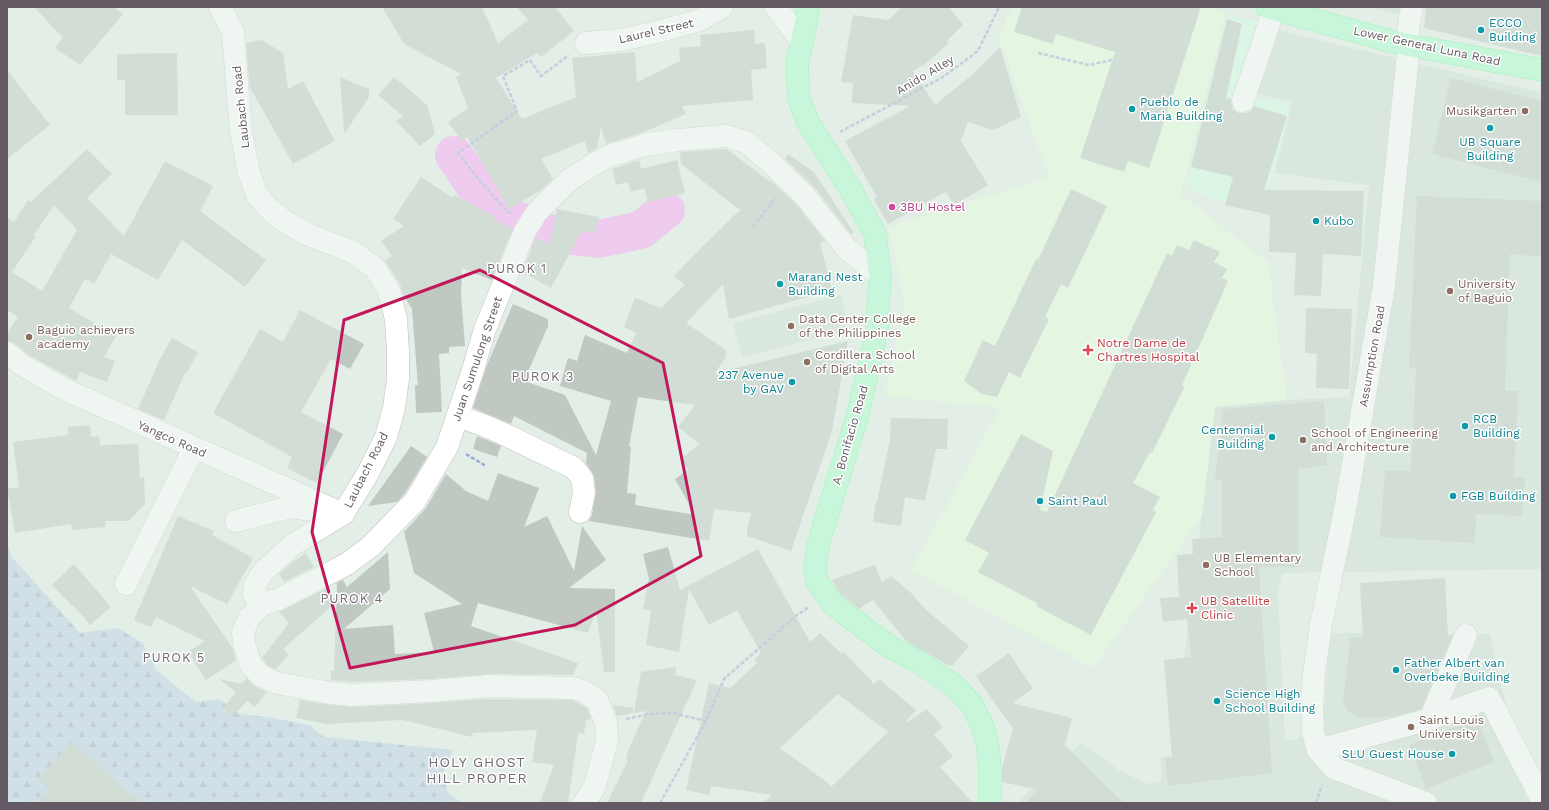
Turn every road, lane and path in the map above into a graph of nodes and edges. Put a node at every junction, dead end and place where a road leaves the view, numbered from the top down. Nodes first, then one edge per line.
1 (220, 7) edge
2 (722, 7) edge
3 (776, 7) edge
4 (808, 7) edge
5 (999, 7) edge
6 (1412, 7) edge
7 (1271, 8) edge
8 (801, 41) junction
9 (586, 43) joint
10 (1404, 44) junction
11 (1038, 53) dead end
12 (1112, 60) dead end
13 (1542, 70) edge
14 (1243, 101) dead end
15 (837, 134) dead end
16 (790, 180) junction
17 (508, 212) dead end
18 (753, 227) dead end
19 (880, 275) junction
20 (7, 353) edge
21 (458, 416) junction
22 (194, 448) junction
23 (463, 453) dead end
24 (486, 466) dead end
25 (580, 512) dead end
26 (343, 514) junction
27 (236, 521) dead end
28 (126, 584) dead end
29 (264, 603) junction
30 (815, 604) dead end
31 (1466, 635) dead end
32 (1430, 719) junction
33 (706, 721) junction
34 (606, 723) junction
35 (1318, 750) junction
36 (1328, 776) junction
37 (1542, 800) edge
38 (584, 803) edge
39 (660, 803) edge
40 (990, 803) edge
41 (1316, 803) edge
42 (1426, 803) edge

1 - 26 street, Laubach Road
2 - 9 street, Laurel Street
3 - 8 street
4 - 8 main road, A. Bonifacio Road
5 - 15 path, Anido Alley
6 - 10 street, Assumption Road
7 - 10 main road, Lower General Luna Road
7 - 14 street
8 - 19 main road, A. Bonifacio Road
9 - 17 path
10 - 13 main road, Lower General Luna Road
10 - 35 street, Assumption Road
11 - 12 path
16 - 18 path
16 - 19 street, Juan Sumulong Street
16 - 21 street, Juan Sumulong Street
19 - 40 main road, A. Bonifacio Road
20 - 22 street, Yangco Road
21 - 25 street
21 - 29 street, Juan Sumulong Street
22 - 26 street, Yangco Road
22 - 28 street
23 - 24 path
26 - 27 street
26 - 29 street, Laubach Road
29 - 34 street
30 - 33 path
31 - 32 street
32 - 35 street
32 - 37 street
33 - 34 path
33 - 39 path
34 - 38 street
35 - 36 street, Assumption Road
36 - 41 path
36 - 42 street

